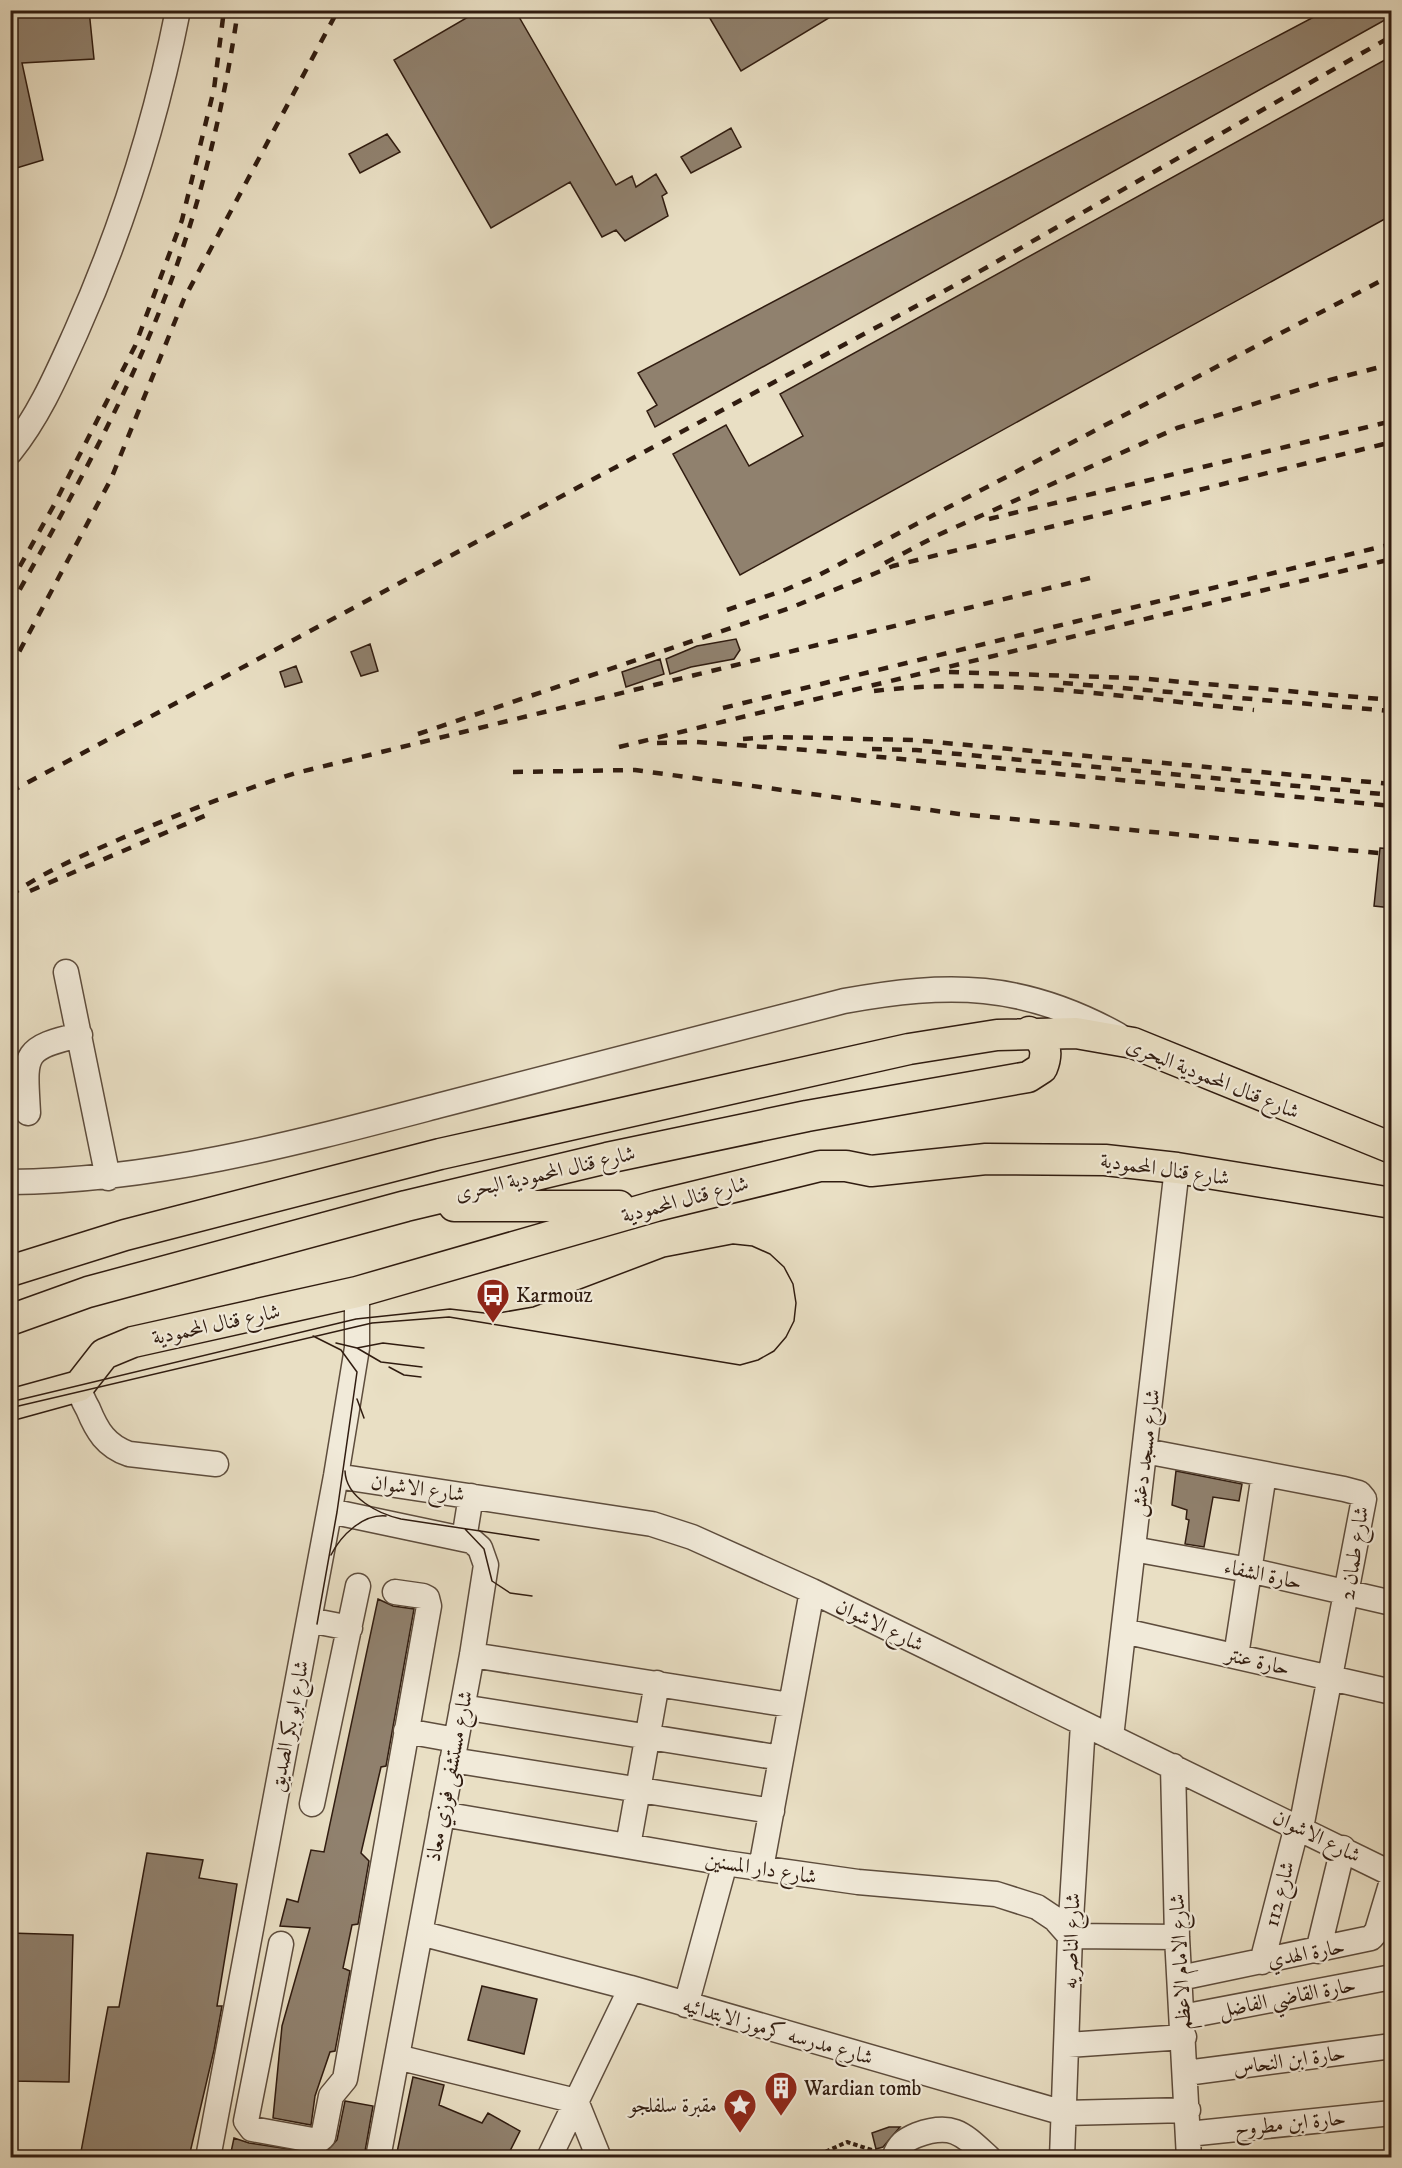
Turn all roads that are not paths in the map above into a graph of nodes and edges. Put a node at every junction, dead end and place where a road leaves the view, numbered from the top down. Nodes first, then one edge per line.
1 (178, 10) edge
2 (10, 452) edge
3 (66, 972) dead end
4 (1029, 1032) junction
5 (80, 1035) junction
6 (1133, 1043) junction
7 (28, 1113) dead end
8 (1392, 1148) edge
9 (1177, 1168) junction
10 (108, 1178) junction
11 (10, 1182) edge
12 (1392, 1203) edge
13 (406, 1206) junction
14 (656, 1206) junction
15 (10, 1271) edge
16 (357, 1293) junction
17 (10, 1320) edge
18 (80, 1386) junction
19 (10, 1405) edge
20 (1145, 1451) junction
21 (216, 1464) dead end
22 (1264, 1474) junction
23 (336, 1476) junction
24 (471, 1496) junction
25 (330, 1511) junction
26 (464, 1539) junction
27 (1133, 1549) junction
28 (1249, 1570) junction
29 (358, 1586) dead end
30 (812, 1591) junction
31 (395, 1592) dead end
32 (1348, 1592) junction
33 (1392, 1603) edge
34 (309, 1620) junction
35 (350, 1628) junction
36 (1124, 1631) junction
37 (472, 1654) junction
38 (1236, 1656) junction
39 (1331, 1678) junction
40 (657, 1683) junction
41 (1392, 1692) edge
42 (790, 1705) junction
43 (462, 1707) junction
44 (1083, 1724) junction
45 (406, 1731) junction
46 (647, 1737) junction
47 (1111, 1737) junction
48 (454, 1750) junction
49 (781, 1758) junction
50 (1173, 1766) junction
51 (638, 1790) junction
52 (312, 1804) dead end
53 (772, 1811) junction
54 (442, 1814) junction
55 (1299, 1827) junction
56 (628, 1845) junction
57 (1343, 1848) junction
58 (725, 1863) junction
59 (762, 1868) junction
60 (1392, 1874) edge
61 (1392, 1881) edge
62 (420, 1933) junction
63 (1070, 1936) junction
64 (1177, 1937) junction
65 (281, 1944) dead end
66 (1318, 1951) junction
67 (1262, 1962) junction
68 (1392, 1977) edge
69 (1180, 1978) junction
70 (631, 1988) junction
71 (686, 2005) junction
72 (1183, 2027) junction
73 (1068, 2045) junction
74 (1392, 2046) edge
75 (397, 2057) junction
76 (1186, 2073) junction
77 (576, 2101) junction
78 (1188, 2110) junction
79 (1064, 2113) junction
80 (1392, 2113) edge
81 (1189, 2146) edge
82 (895, 2153) edge
83 (208, 2157) edge
84 (378, 2157) edge
85 (549, 2157) edge
86 (599, 2157) edge
87 (988, 2157) edge
88 (1062, 2157) edge

1 - 2 street
3 - 5 street
4 - 6 main road, شارع قنال المحمودية البحرى
4 - 13 main road, شارع قنال المحمودية البحرى
4 - 15 main road, شارع قنال المحمودية البحرى
5 - 7 street
5 - 10 street
6 - 8 main road, شارع قنال المحمودية البحرى
6 - 10 street
9 - 12 main road, شارع قنال المحمودية
9 - 14 main road, شارع قنال المحمودية
9 - 20 street, شارع مسجد دغش
10 - 11 street
13 - 14 main road
13 - 17 main road, شارع قنال المحمودية البحرى
14 - 16 main road, شارع قنال المحمودية
16 - 18 main road, شارع قنال المحمودية
16 - 23 street, شارع ابو بكر الصديق
18 - 19 main road
18 - 21 street
20 - 22 street, شارع طمان 2
20 - 27 street, شارع مسجد دغش
22 - 28 street
22 - 32 street, شارع طمان 2
23 - 24 street, شارع الاشوان
23 - 25 street, شارع ابو بكر الصديق
24 - 26 street
24 - 30 street, شارع الاشوان
25 - 26 street
25 - 34 street, شارع ابو بكر الصديق
26 - 37 street, شارع مستشفى فوزي معاذ
27 - 28 street, حارة الشفاء
27 - 36 street, شارع مسجد دغش
28 - 32 street, حارة الشفاء
28 - 38 street
29 - 35 street
30 - 42 street
30 - 44 street, شارع الاشوان
31 - 45 street
32 - 33 street, حارة الشفاء
32 - 39 street, شارع طمان 2
34 - 35 street
34 - 83 street, شارع ابو بكر الصديق
35 - 52 street
36 - 38 street, حارة عنتر
36 - 47 street, شارع مسجد دغش
37 - 40 street
37 - 43 street, شارع مستشفى فوزي معاذ
38 - 39 street, حارة عنتر
39 - 41 street, حارة عنتر
39 - 55 street, شارع طمان 2
40 - 42 street
40 - 46 street
42 - 49 street
43 - 46 street
43 - 48 street, شارع مستشفى فوزي معاذ
44 - 47 street, شارع الاشوان
44 - 63 street, شارع الناصريه
45 - 48 street
45 - 65 street
46 - 49 street
46 - 51 street
47 - 50 street, شارع الاشوان
48 - 51 street
48 - 54 street, شارع مستشفى فوزي معاذ
49 - 53 street
50 - 55 street, شارع الاشوان
50 - 64 street, شارع الامام الاعظم
51 - 53 street
51 - 56 street
53 - 59 street
54 - 56 street, شارع دار المسنين
54 - 62 street, شارع مستشفى فوزي معاذ
55 - 57 street, شارع الاشوان
55 - 67 street, شارع 112
56 - 58 street, شارع دار المسنين
57 - 60 street, شارع الاشوان
57 - 66 street
58 - 59 street, شارع دار المسنين
58 - 71 street
59 - 63 street, شارع دار المسنين
61 - 66 street, حارة الهدي
62 - 70 street, شارع مدرسه كرموز الابتدائيه
62 - 75 street, شارع مستشفى فوزي معاذ
63 - 64 street
63 - 73 street, شارع الناصريه
64 - 69 street, شارع الامام الاعظم
66 - 67 street, حارة الهدي
67 - 69 street, حارة الهدي
68 - 72 street, حارة القاضي الفاضل
69 - 72 street, شارع الامام الاعظم
70 - 71 street, شارع مدرسه كرموز الابتدائيه
70 - 77 street
71 - 79 street, شارع مدرسه كرموز الابتدائيه
72 - 73 street, حارة القاضي الفاضل
72 - 76 street, شارع الامام الاعظم
73 - 79 street, شارع الناصريه
74 - 76 street, حارة ابن النحاس
75 - 77 street
75 - 84 street, شارع مستشفى فوزي معاذ
76 - 78 street, شارع الامام الاعظم
77 - 85 street
77 - 86 street
78 - 79 street
78 - 81 street, شارع الامام الاعظم
79 - 88 street, شارع الناصريه
80 - 81 street, حارة ابن مطروح
82 - 87 street

